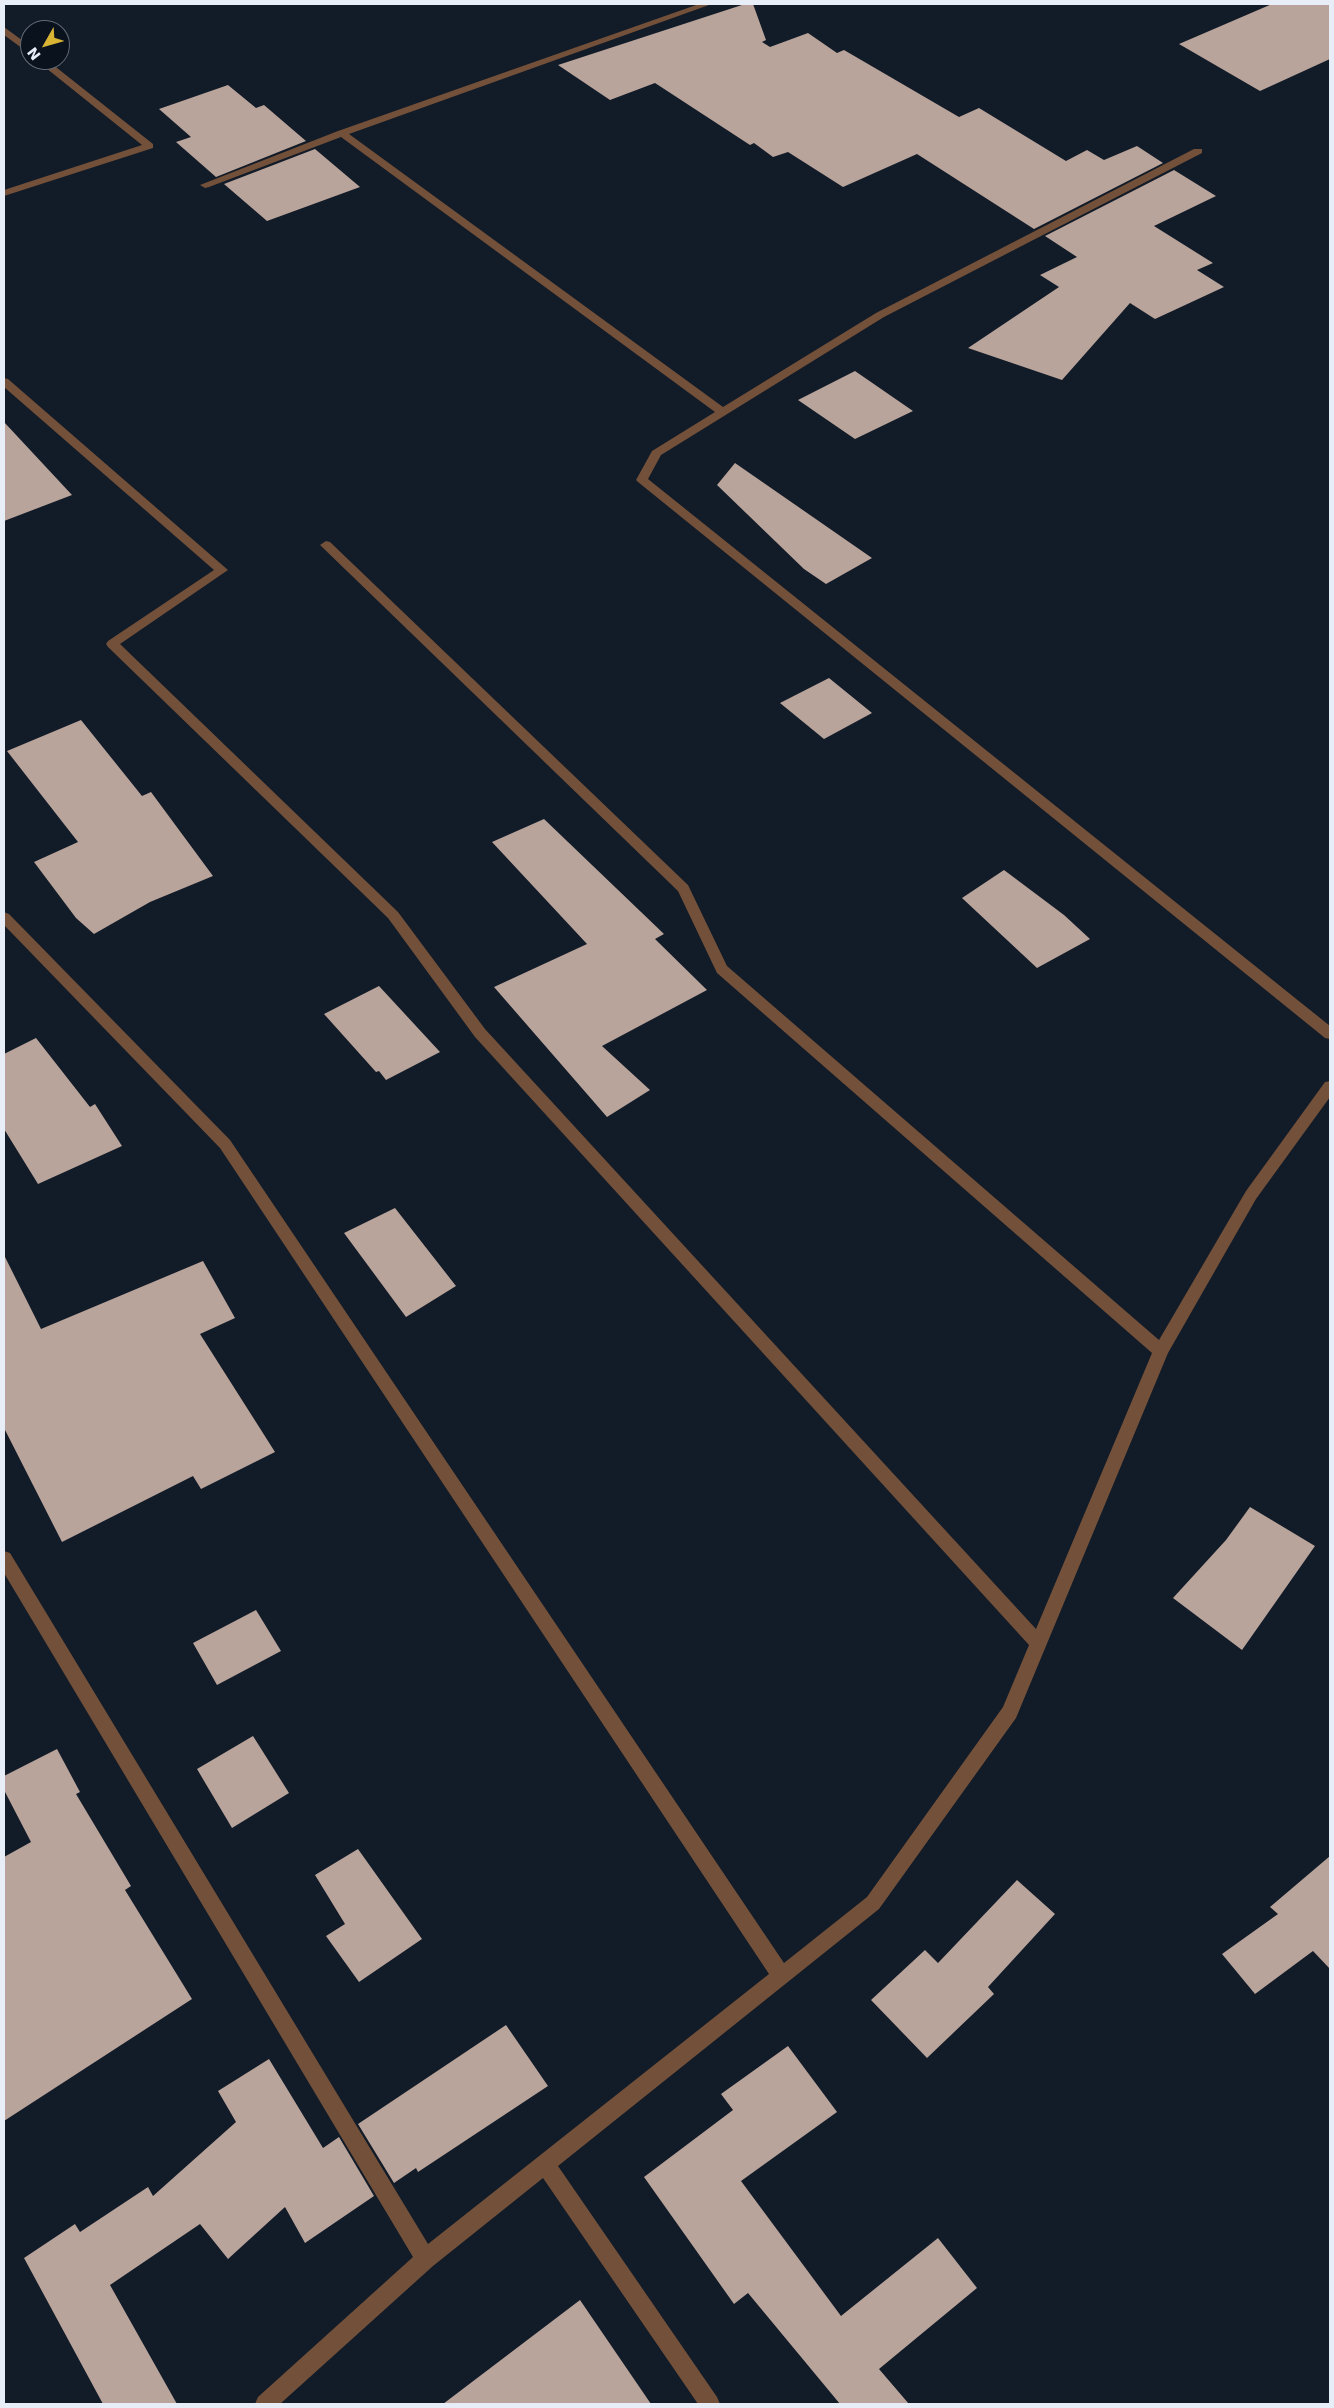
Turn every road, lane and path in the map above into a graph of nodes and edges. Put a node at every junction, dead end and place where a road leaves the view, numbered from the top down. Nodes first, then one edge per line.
1 (704, 5) edge
2 (4, 30) edge
3 (20, 43) edge
4 (54, 70) edge
5 (342, 133) junction
6 (1198, 151) dead end
7 (205, 185) dead end
8 (4, 193) edge
9 (4, 381) edge
10 (723, 412) junction
11 (326, 545) dead end
12 (4, 917) edge
13 (1330, 1034) edge
14 (1330, 1086) edge
15 (1161, 1351) junction
16 (4, 1558) edge
17 (1038, 1644) junction
18 (781, 1975) junction
19 (545, 2164) junction
20 (426, 2259) junction
21 (265, 2404) edge
22 (710, 2404) edge

1 - 5 street
2 - 3 street
4 - 8 street
5 - 7 street
5 - 10 street
6 - 10 street
9 - 17 street
10 - 13 street
11 - 15 street
12 - 18 street
14 - 15 street
15 - 17 street
16 - 20 street
17 - 18 street
18 - 19 street
19 - 20 street
19 - 22 street
20 - 21 street

